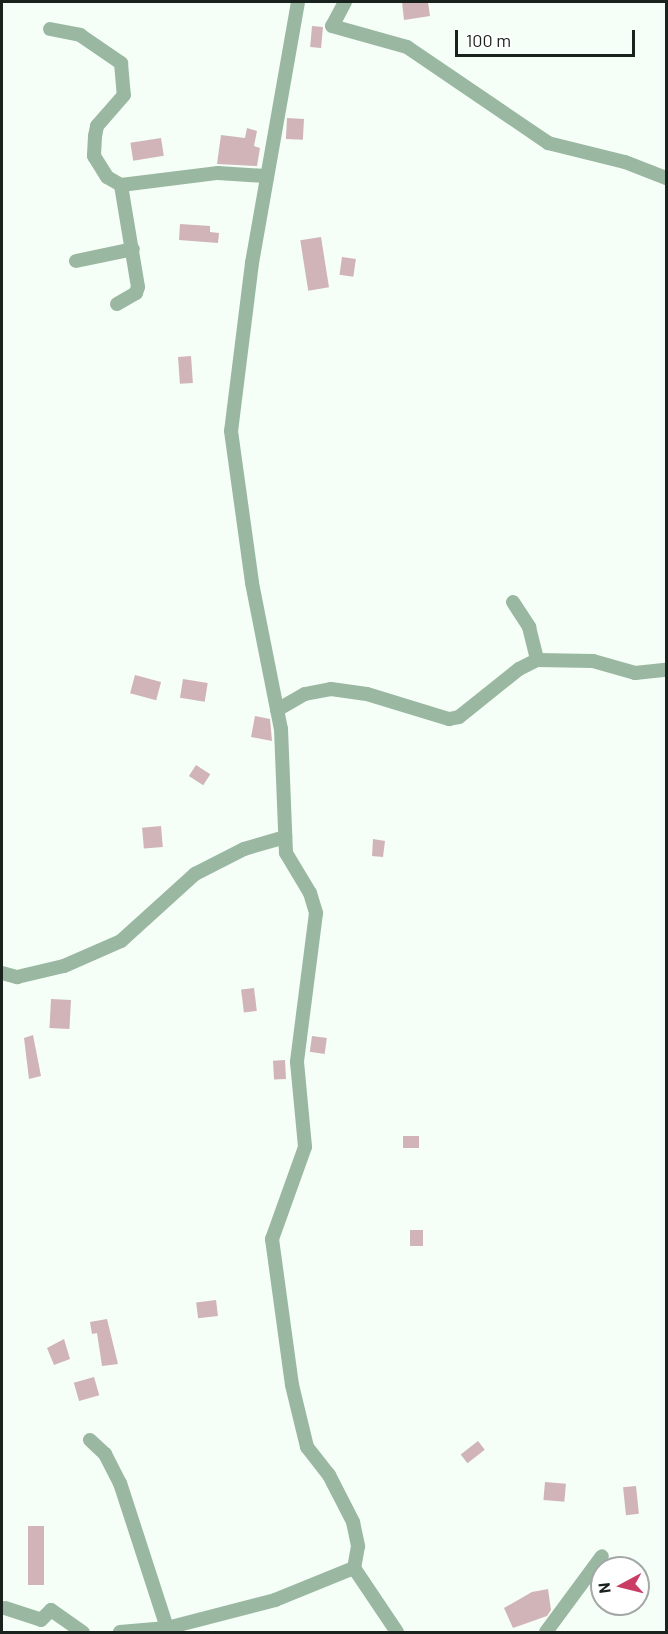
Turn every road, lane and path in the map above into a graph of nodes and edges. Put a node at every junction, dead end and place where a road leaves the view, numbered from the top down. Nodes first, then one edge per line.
1 (298, 2) edge
2 (345, 2) edge
3 (50, 29) dead end
4 (266, 176) junction
5 (666, 178) edge
6 (121, 185) junction
7 (133, 249) junction
8 (76, 261) dead end
9 (117, 304) dead end
10 (513, 602) dead end
11 (537, 660) junction
12 (666, 670) edge
13 (277, 710) junction
14 (285, 837) junction
15 (2, 974) edge
16 (90, 1440) dead end
17 (354, 1568) junction
18 (590, 1572) edge
19 (5, 1608) dead end
20 (167, 1628) junction
21 (83, 1632) edge
22 (120, 1632) edge
23 (397, 1632) edge
24 (546, 1632) edge

1 - 4 street
2 - 5 street
3 - 6 street
4 - 6 street
4 - 13 street
6 - 7 street
7 - 8 street
7 - 9 street
10 - 11 street
11 - 12 street
11 - 13 street
13 - 14 street
14 - 15 street
14 - 17 street
16 - 20 street
17 - 20 street
17 - 23 street
18 - 24 street
19 - 21 street
20 - 22 street

